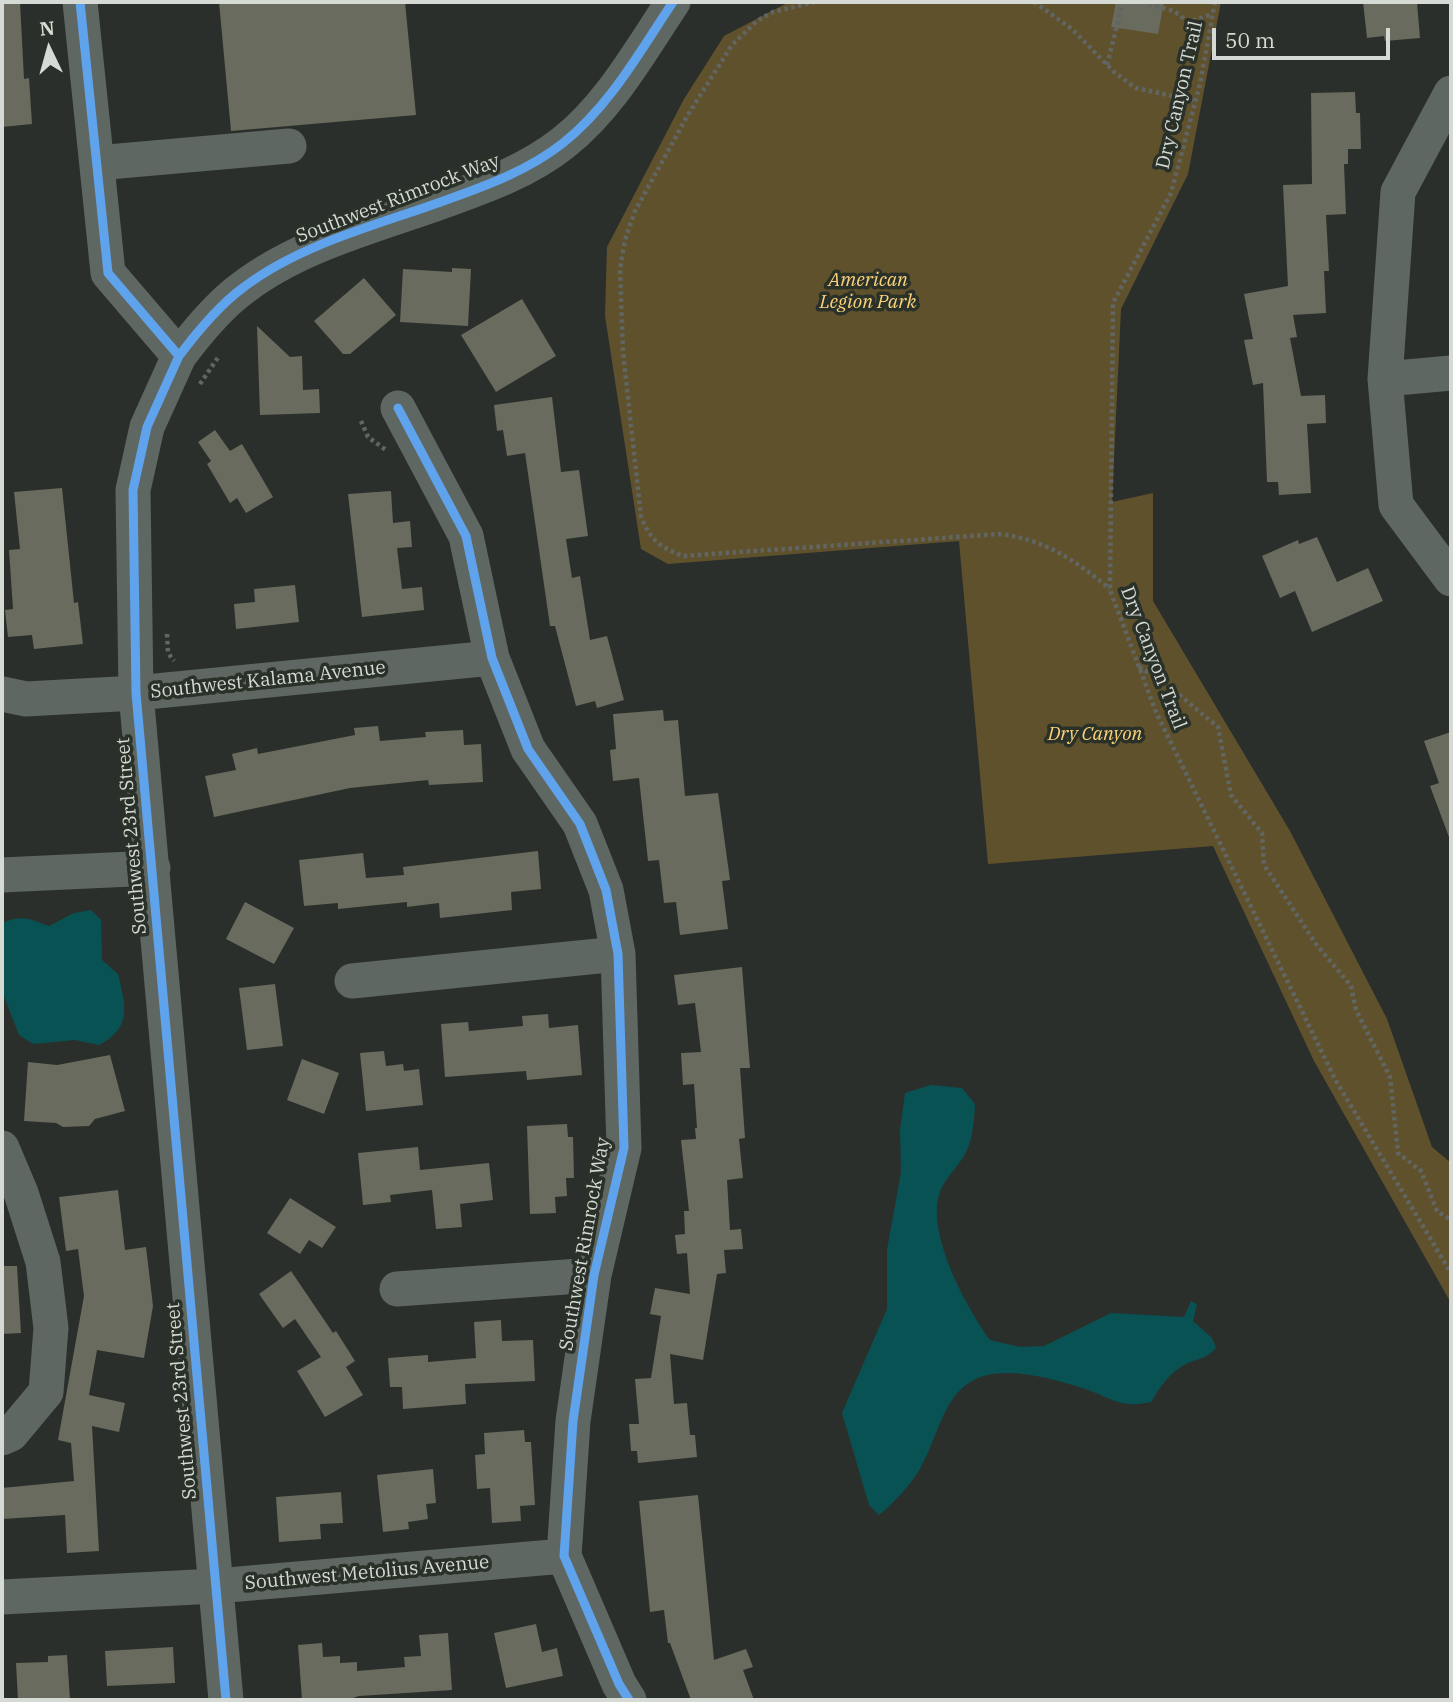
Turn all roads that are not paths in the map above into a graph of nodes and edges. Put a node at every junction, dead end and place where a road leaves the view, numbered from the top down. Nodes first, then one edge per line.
1 (80, 2) edge
2 (673, 2) edge
3 (1451, 93) edge
4 (289, 146) dead end
5 (97, 163) junction
6 (178, 356) junction
7 (1451, 373) edge
8 (1385, 379) junction
9 (398, 408) dead end
10 (1451, 579) edge
11 (492, 658) junction
12 (136, 693) junction
13 (2, 694) edge
14 (153, 868) junction
15 (2, 875) edge
16 (618, 954) junction
17 (352, 981) dead end
18 (2, 1148) edge
19 (594, 1275) junction
20 (397, 1289) dead end
21 (2, 1438) edge
22 (564, 1556) junction
23 (216, 1587) junction
24 (2, 1597) edge
25 (226, 1700) edge
26 (629, 1700) edge

1 - 5 street
2 - 6 street, Southwest Rimrock Way
3 - 8 street
4 - 5 street
5 - 6 street
6 - 12 street, Southwest 23rd Street
7 - 8 street
8 - 10 street
9 - 11 street, Southwest Rimrock Way
11 - 12 street, Southwest Kalama Avenue
11 - 16 street, Southwest Rimrock Way
12 - 13 street, Southwest Kalama Avenue
12 - 14 street, Southwest 23rd Street
14 - 15 street
14 - 23 street, Southwest 23rd Street
16 - 17 street
16 - 19 street, Southwest Rimrock Way
18 - 21 street
19 - 20 street
19 - 22 street, Southwest Rimrock Way
22 - 23 street, Southwest Metolius Avenue
22 - 26 street, Southwest Rimrock Way
23 - 24 street, Southwest Metolius Avenue
23 - 25 street, Southwest 23rd Street

